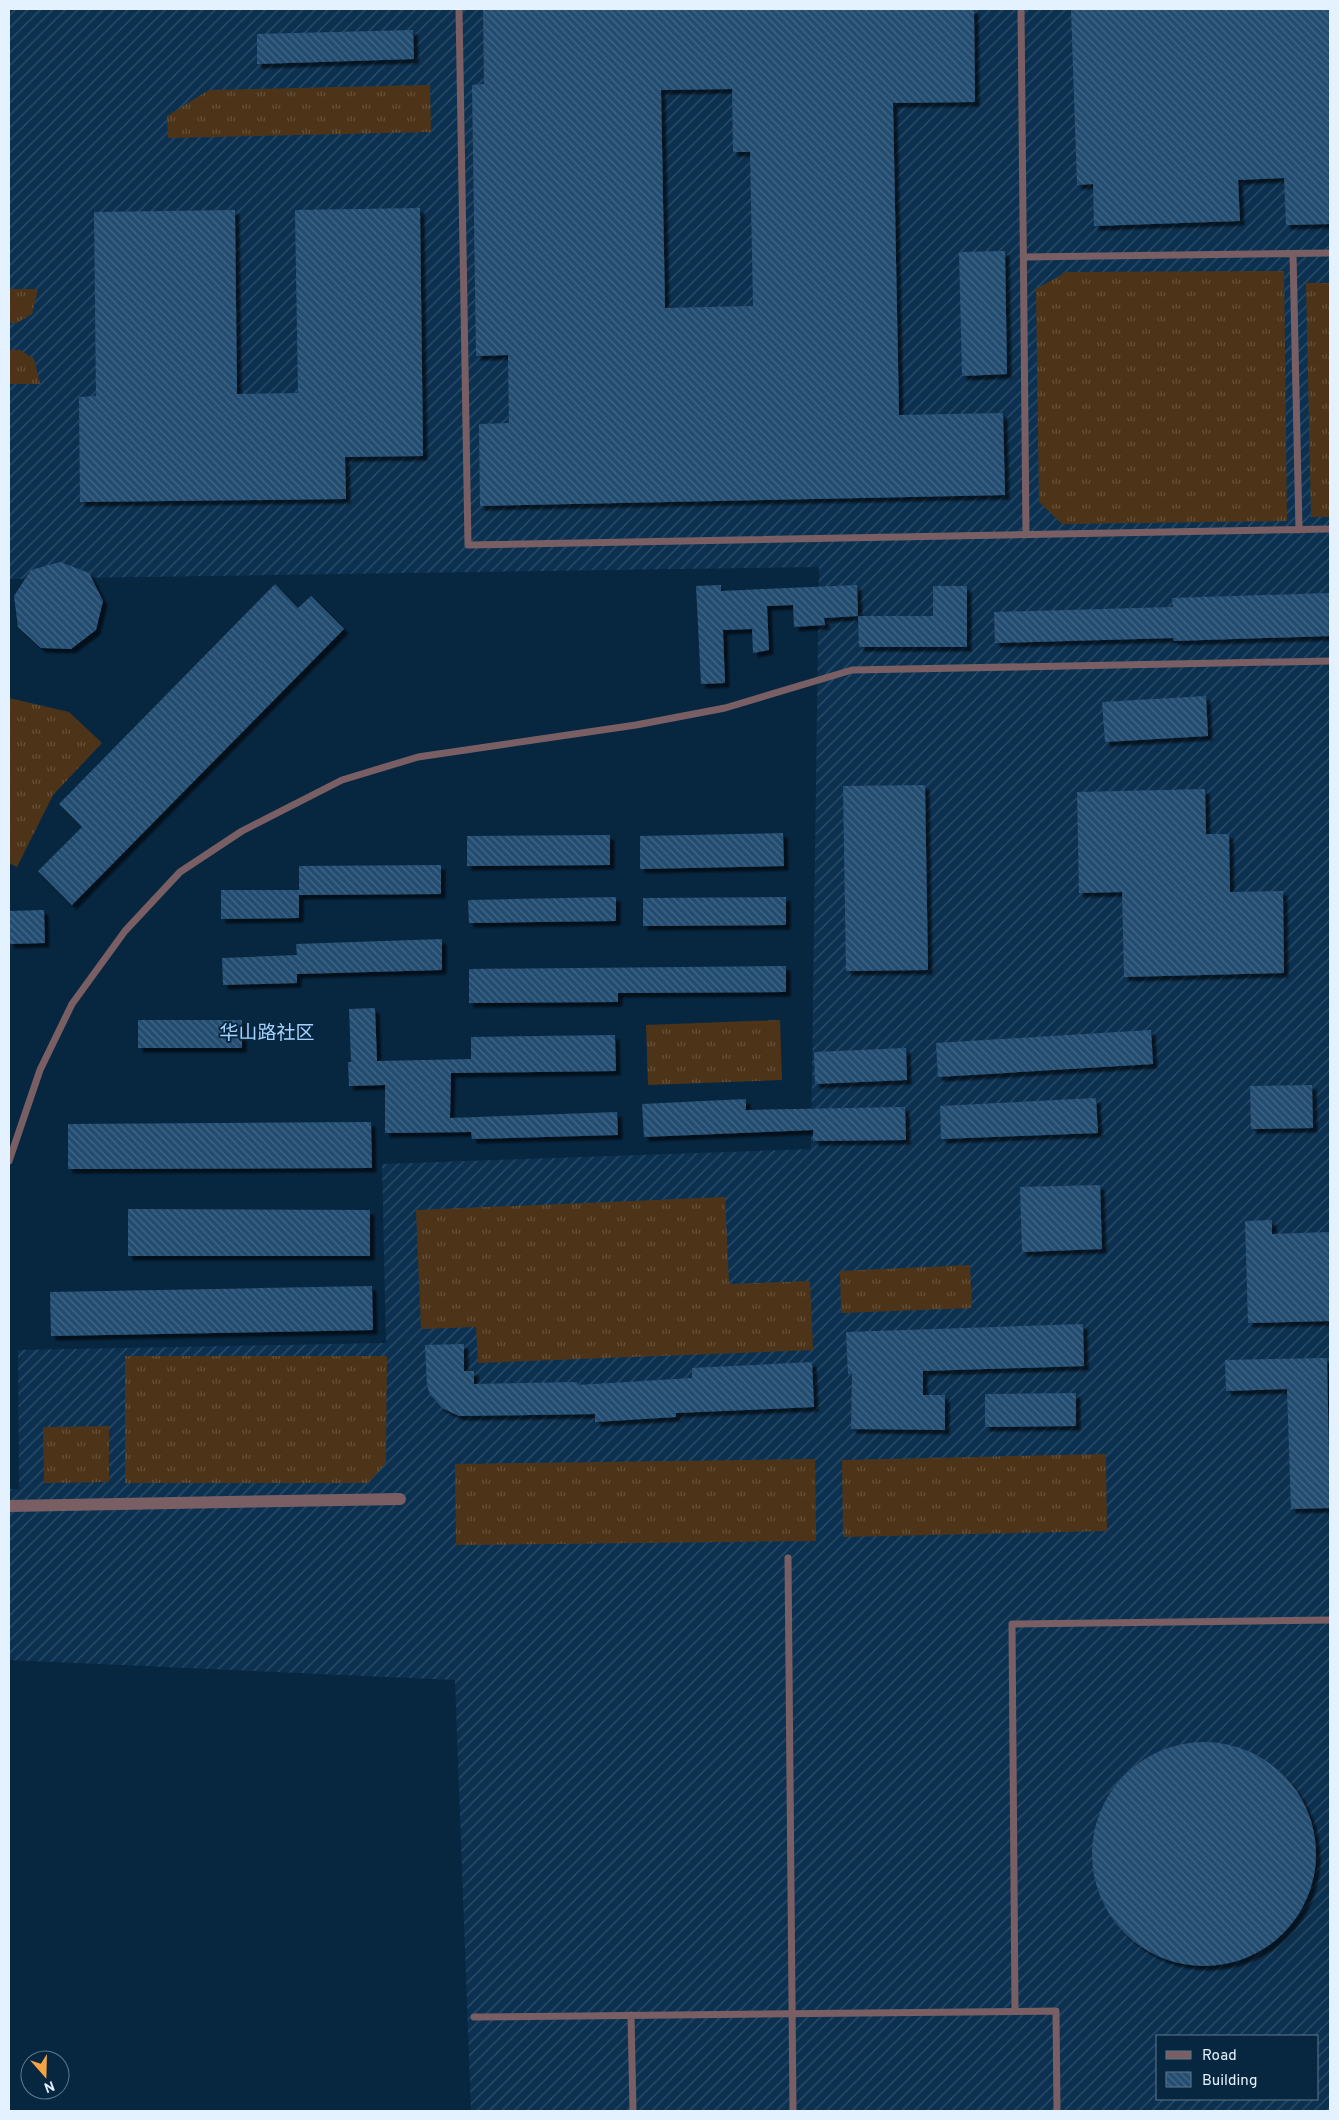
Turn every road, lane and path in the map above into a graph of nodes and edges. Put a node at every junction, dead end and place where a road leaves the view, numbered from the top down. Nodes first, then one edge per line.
1 (459, 9) edge
2 (1021, 9) edge
3 (1330, 253) edge
4 (1292, 254) junction
5 (1024, 257) junction
6 (1330, 529) edge
7 (1299, 530) junction
8 (1026, 535) junction
9 (1330, 661) edge
10 (9, 1162) edge
11 (400, 1499) dead end
12 (9, 1506) edge
13 (788, 1558) dead end
14 (1330, 1620) edge
15 (1015, 2011) junction
16 (792, 2014) junction
17 (631, 2015) junction
18 (474, 2017) dead end
19 (633, 2111) edge
20 (793, 2111) edge
21 (1057, 2111) edge

1 - 8 lane
2 - 5 lane
3 - 4 lane
4 - 5 lane
4 - 7 lane
5 - 8 lane
6 - 7 lane
7 - 8 lane
9 - 10 lane
11 - 12 street
13 - 16 lane
14 - 15 lane
15 - 16 lane
15 - 21 lane
16 - 17 lane
16 - 20 lane
17 - 18 lane
17 - 19 lane

